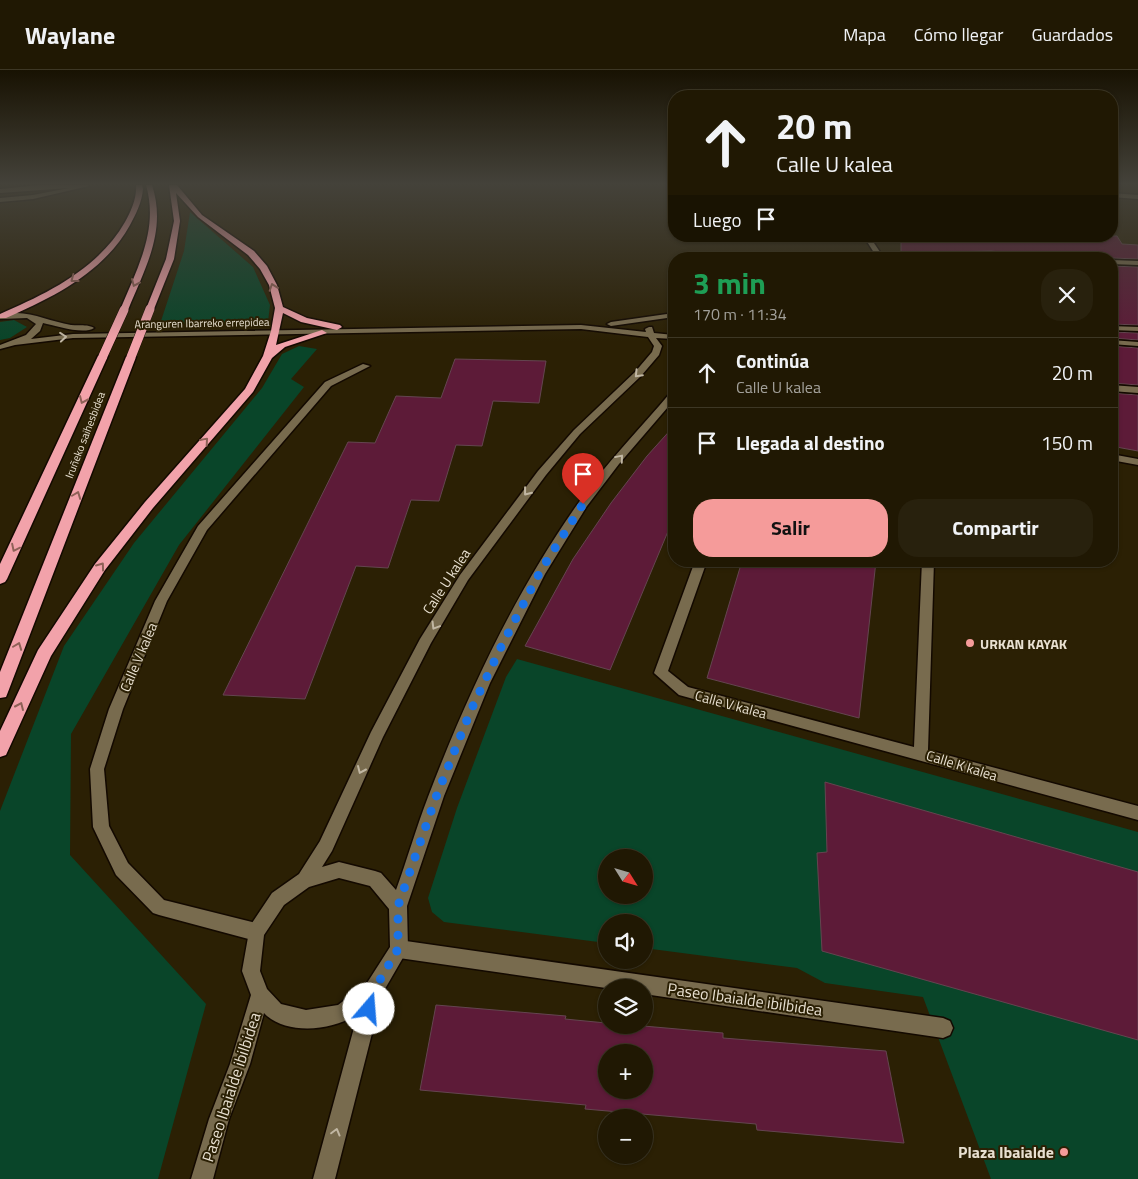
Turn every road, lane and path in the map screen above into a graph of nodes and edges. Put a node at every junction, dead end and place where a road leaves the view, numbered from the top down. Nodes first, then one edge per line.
1 (117, 237) edge
2 (152, 237) edge
3 (174, 237) edge
4 (228, 237) edge
5 (1118, 263) edge
6 (1138, 264) edge
7 (279, 308) junction
8 (668, 315) edge
9 (1, 316) edge
10 (668, 316) edge
11 (38, 320) junction
12 (581, 327) junction
13 (274, 328) junction
14 (337, 328) junction
15 (390, 329) junction
16 (1118, 329) edge
17 (1138, 330) edge
18 (322, 333) junction
19 (650, 334) junction
20 (668, 336) edge
21 (15, 342) junction
22 (1118, 343) edge
23 (1138, 344) edge
24 (0, 347) edge
25 (268, 356) junction
26 (366, 366) dead end
27 (1118, 389) edge
28 (1138, 390) edge
29 (668, 401) edge
30 (1118, 458) edge
31 (1138, 462) edge
32 (699, 567) edge
33 (928, 567) edge
34 (0, 579) edge
35 (0, 692) edge
36 (0, 750) edge
37 (921, 755) junction
38 (1134, 812) edge
39 (305, 880) junction
40 (398, 906) junction
41 (256, 932) junction
42 (398, 949) junction
43 (374, 990) junction
44 (260, 996) junction
45 (943, 1028) dead end
46 (202, 1179) edge
47 (324, 1179) edge

1 -> 9 highway
2 -> 34 highway, Iruñeko saihesbidea, bridge
35 -> 3 highway, Iruñeko saihesbidea, bridge
7 -> 4 highway
5 - 6 street
7 - 13 highway
7 - 14 highway
8 - 12 street, Aranguren Ibarreko errepidea
9 - 11 street, Aranguren Ibarreko errepidea
10 - 19 street, Aranguren Ibarreko errepidea
11 - 13 street, Aranguren Ibarreko errepidea
11 - 21 street
12 - 15 street, Aranguren Ibarreko errepidea
12 - 19 street, Aranguren Ibarreko errepidea
13 - 14 street, Aranguren Ibarreko errepidea
13 - 18 street, Aranguren Ibarreko errepidea
21 -> 13 street, Aranguren Ibarreko errepidea
13 - 25 highway
14 - 15 street, Aranguren Ibarreko errepidea
15 - 18 street, Aranguren Ibarreko errepidea
16 - 17 street
18 - 25 highway
19 - 20 street, Aranguren Ibarreko errepidea
19 -> 39 street, Calle U kalea
21 - 24 street
22 - 23 street
36 -> 25 highway
26 - 41 street, Calle V kalea
27 - 28 street
40 -> 29 street
30 - 31 street
32 - 37 street, Calle V kalea
33 - 37 street, Calle K kalea
37 - 38 street, Calle K kalea
39 - 40 street
39 - 41 street
40 - 42 street
41 - 44 street
42 - 43 street
42 - 45 street, Paseo Ibaialde ibilbidea
43 - 44 street
47 -> 43 street
44 - 46 street, Paseo Ibaialde ibilbidea

